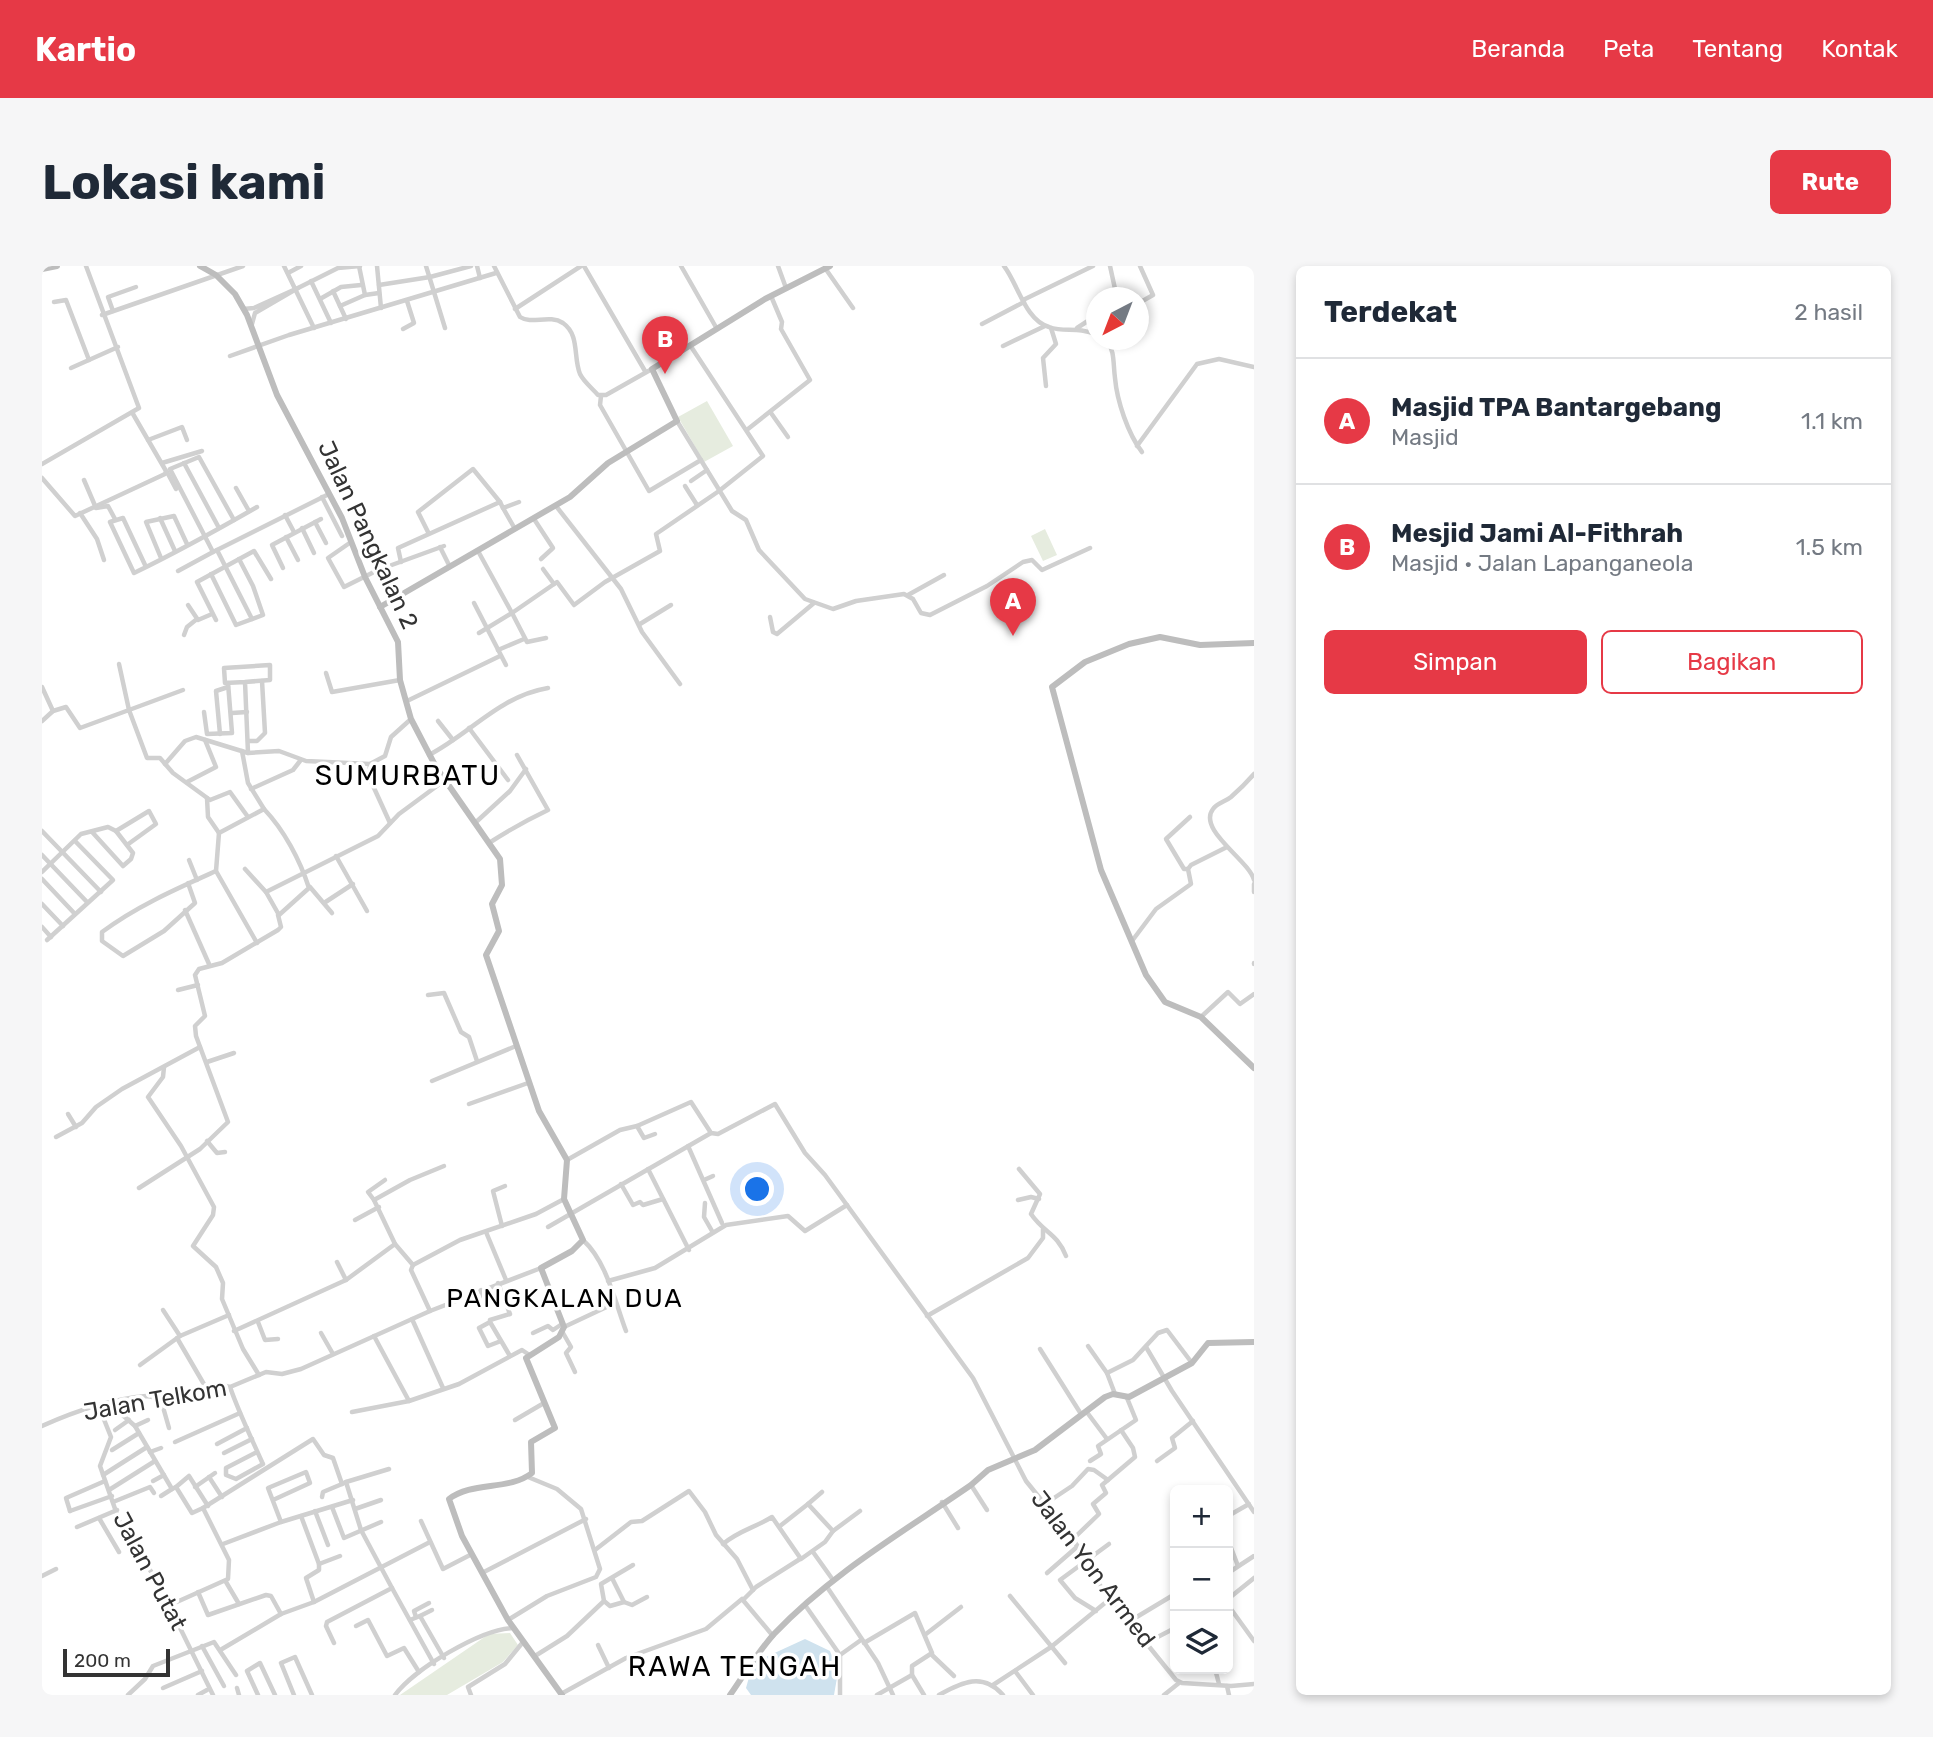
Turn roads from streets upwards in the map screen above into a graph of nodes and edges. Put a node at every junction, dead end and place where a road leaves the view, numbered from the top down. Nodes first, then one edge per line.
1 (57, 266) edge
2 (86, 266) edge
3 (200, 266) edge
4 (243, 266) edge
5 (284, 266) edge
6 (302, 266) edge
7 (360, 266) edge
8 (377, 266) edge
9 (426, 266) edge
10 (471, 266) edge
11 (477, 266) edge
12 (494, 266) edge
13 (583, 266) edge
14 (681, 266) edge
15 (778, 266) edge
16 (1004, 266) edge
17 (1093, 266) edge
18 (1110, 266) edge
19 (1140, 266) edge
20 (338, 267) edge
21 (828, 267) edge
22 (42, 270) edge
23 (288, 273) junction
24 (496, 273) junction
25 (216, 275) junction
26 (430, 277) junction
27 (480, 278) junction
28 (311, 281) junction
29 (361, 285) junction
30 (379, 285) junction
31 (136, 287) dead end
32 (1115, 287) edge
33 (786, 288) junction
34 (297, 290) junction
35 (334, 291) junction
36 (379, 293) junction
37 (434, 293) junction
38 (365, 295) junction
39 (771, 296) junction
40 (1149, 297) edge
41 (320, 299) junction
42 (407, 301) junction
43 (1024, 301) junction
44 (54, 302) dead end
45 (340, 306) junction
46 (381, 308) junction
47 (853, 308) dead end
48 (243, 309) junction
49 (514, 309) junction
50 (255, 310) junction
51 (113, 311) junction
52 (102, 315) junction
53 (346, 319) junction
54 (1086, 322) edge
55 (331, 323) junction
56 (982, 324) dead end
57 (251, 327) junction
58 (1048, 327) junction
59 (314, 328) junction
60 (403, 328) dead end
61 (445, 328) dead end
62 (1077, 328) junction
63 (717, 329) junction
64 (1086, 331) edge
65 (260, 345) junction
66 (690, 345) junction
67 (1003, 346) dead end
68 (118, 347) junction
69 (1112, 350) edge
70 (230, 356) dead end
71 (89, 360) junction
72 (1254, 367) edge
73 (71, 368) dead end
74 (649, 370) junction
75 (1046, 386) dead end
76 (601, 396) junction
77 (771, 413) junction
78 (133, 414) junction
79 (677, 421) junction
80 (748, 429) junction
81 (788, 437) dead end
82 (148, 440) junction
83 (187, 440) dead end
84 (1137, 446) junction
85 (202, 451) dead end
86 (626, 451) junction
87 (1142, 452) dead end
88 (701, 460) junction
89 (43, 462) edge
90 (162, 463) junction
91 (184, 463) junction
92 (707, 470) junction
93 (168, 471) junction
94 (42, 478) edge
95 (83, 480) dead end
96 (691, 481) dead end
97 (685, 486) dead end
98 (236, 488) dead end
99 (719, 491) junction
100 (329, 494) junction
101 (322, 498) junction
102 (499, 502) junction
103 (519, 502) dead end
104 (97, 505) junction
105 (697, 505) junction
106 (556, 506) junction
107 (257, 507) dead end
108 (503, 508) junction
109 (249, 512) junction
110 (80, 513) junction
111 (285, 516) junction
112 (118, 518) junction
113 (160, 518) junction
114 (321, 519) dead end
115 (534, 519) junction
116 (234, 520) junction
117 (315, 522) junction
118 (219, 528) junction
119 (302, 528) junction
120 (515, 529) junction
121 (294, 532) junction
122 (429, 532) junction
123 (204, 536) junction
124 (342, 536) dead end
125 (286, 537) junction
126 (352, 541) junction
127 (326, 543) dead end
128 (187, 544) junction
129 (1090, 548) dead end
130 (175, 551) junction
131 (215, 551) junction
132 (478, 551) junction
133 (314, 553) dead end
134 (161, 559) junction
135 (239, 559) junction
136 (541, 559) dead end
137 (104, 560) dead end
138 (298, 561) dead end
139 (401, 562) junction
140 (146, 566) junction
141 (226, 566) junction
142 (450, 567) junction
143 (283, 568) dead end
144 (543, 569) dead end
145 (178, 571) dead end
146 (211, 574) junction
147 (944, 575) dead end
148 (365, 576) junction
149 (612, 578) junction
150 (271, 579) dead end
151 (554, 584) junction
152 (908, 595) junction
153 (474, 603) dead end
154 (814, 603) junction
155 (188, 605) dead end
156 (671, 606) dead end
157 (380, 607) junction
158 (512, 613) junction
159 (771, 617) dead end
160 (197, 619) junction
161 (252, 619) junction
162 (640, 624) junction
163 (486, 629) junction
164 (479, 633) dead end
165 (184, 635) dead end
166 (546, 638) dead end
167 (524, 639) junction
168 (1254, 643) edge
169 (499, 653) junction
170 (118, 664) dead end
171 (506, 664) dead end
172 (326, 673) dead end
173 (400, 680) junction
174 (262, 681) junction
175 (246, 682) junction
176 (680, 684) dead end
177 (228, 685) junction
178 (42, 687) edge
179 (548, 688) dead end
180 (183, 690) dead end
181 (406, 702) junction
182 (129, 710) junction
183 (53, 711) junction
184 (204, 712) dead end
185 (247, 712) junction
186 (232, 713) junction
187 (411, 719) junction
188 (438, 720) dead end
189 (42, 721) edge
190 (469, 728) junction
191 (220, 734) junction
192 (205, 740) junction
193 (453, 740) junction
194 (248, 741) junction
195 (242, 751) junction
196 (248, 753) junction
197 (429, 755) junction
198 (517, 755) dead end
199 (300, 761) junction
200 (165, 764) junction
201 (370, 764) junction
202 (526, 769) junction
203 (1254, 774) edge
204 (445, 780) junction
205 (508, 780) dead end
206 (186, 782) junction
207 (251, 789) junction
208 (207, 798) junction
209 (264, 809) junction
210 (248, 817) junction
211 (1190, 817) dead end
212 (474, 823) junction
213 (390, 824) junction
214 (42, 831) edge
215 (116, 831) junction
216 (93, 833) junction
217 (219, 833) junction
218 (75, 841) junction
219 (489, 843) junction
220 (127, 845) junction
221 (1227, 847) junction
222 (63, 852) junction
223 (42, 855) edge
224 (336, 856) junction
225 (188, 860) dead end
226 (51, 864) junction
227 (245, 869) dead end
228 (1188, 869) junction
229 (216, 871) junction
230 (42, 872) edge
231 (304, 873) junction
232 (42, 879) edge
233 (197, 880) junction
234 (1254, 882) edge
235 (188, 883) junction
236 (352, 884) junction
237 (309, 886) junction
238 (101, 892) junction
239 (266, 892) junction
240 (1254, 892) edge
241 (88, 902) junction
242 (324, 903) junction
243 (42, 904) edge
244 (186, 910) junction
245 (367, 911) dead end
246 (75, 914) junction
247 (332, 914) dead end
248 (278, 915) junction
249 (63, 926) junction
250 (42, 927) edge
251 (1132, 941) junction
252 (257, 943) junction
253 (209, 964) junction
254 (198, 985) junction
255 (178, 990) dead end
256 (1254, 994) edge
257 (428, 995) dead end
258 (1201, 1017) junction
259 (516, 1046) junction
260 (200, 1047) junction
261 (234, 1053) dead end
262 (477, 1061) junction
263 (207, 1062) junction
264 (164, 1067) junction
265 (1254, 1068) edge
266 (432, 1081) dead end
267 (528, 1083) junction
268 (469, 1104) dead end
269 (68, 1114) dead end
270 (637, 1126) junction
271 (76, 1127) junction
272 (655, 1133) dead end
273 (711, 1133) junction
274 (56, 1137) dead end
275 (208, 1141) junction
276 (688, 1146) junction
277 (225, 1152) dead end
278 (187, 1156) junction
279 (567, 1160) junction
280 (444, 1166) dead end
281 (648, 1169) junction
282 (1021, 1171) dead end
283 (713, 1176) dead end
284 (385, 1180) dead end
285 (704, 1180) junction
286 (621, 1184) junction
287 (505, 1186) dead end
288 (139, 1188) dead end
289 (564, 1199) junction
290 (663, 1199) junction
291 (1039, 1199) junction
292 (374, 1200) junction
293 (1018, 1200) dead end
294 (705, 1203) dead end
295 (847, 1205) junction
296 (379, 1208) junction
297 (572, 1215) junction
298 (355, 1220) dead end
299 (722, 1223) dead end
300 (502, 1226) junction
301 (548, 1227) dead end
302 (1043, 1228) junction
303 (712, 1231) junction
304 (486, 1232) junction
305 (583, 1240) junction
306 (395, 1244) junction
307 (690, 1250) junction
308 (1066, 1256) dead end
309 (337, 1262) dead end
310 (413, 1265) junction
311 (541, 1268) junction
312 (346, 1280) junction
313 (506, 1280) junction
314 (608, 1281) junction
315 (498, 1283) junction
316 (481, 1290) junction
317 (615, 1303) junction
318 (487, 1306) dead end
319 (163, 1310) dead end
320 (430, 1311) junction
321 (229, 1315) junction
322 (927, 1316) junction
323 (412, 1319) junction
324 (258, 1322) junction
325 (473, 1328) dead end
326 (563, 1328) junction
327 (234, 1331) junction
328 (626, 1331) dead end
329 (321, 1333) dead end
330 (533, 1334) dead end
331 (374, 1336) junction
332 (179, 1337) junction
333 (278, 1339) dead end
334 (501, 1341) junction
335 (1254, 1342) edge
336 (1088, 1346) dead end
337 (1146, 1347) junction
338 (1040, 1349) dead end
339 (333, 1354) junction
340 (528, 1354) junction
341 (510, 1356) junction
342 (1192, 1363) junction
343 (139, 1365) dead end
344 (575, 1372) dead end
345 (1107, 1373) junction
346 (258, 1375) junction
347 (1164, 1379) junction
348 (205, 1386) junction
349 (230, 1387) junction
350 (443, 1388) junction
351 (1115, 1394) junction
352 (1127, 1398) junction
353 (162, 1400) junction
354 (409, 1401) junction
355 (110, 1403) junction
356 (545, 1403) junction
357 (99, 1407) junction
358 (115, 1410) junction
359 (352, 1412) dead end
360 (1083, 1412) junction
361 (240, 1413) junction
362 (109, 1414) dead end
363 (130, 1419) junction
364 (148, 1420) dead end
365 (516, 1420) dead end
366 (1193, 1421) junction
367 (42, 1426) edge
368 (135, 1426) junction
369 (169, 1428) dead end
370 (247, 1428) junction
371 (115, 1430) dead end
372 (1121, 1430) junction
373 (139, 1433) junction
374 (1107, 1439) junction
375 (252, 1440) junction
376 (175, 1442) dead end
377 (217, 1444) dead end
378 (161, 1448) dead end
379 (149, 1449) junction
380 (112, 1450) dead end
381 (257, 1452) junction
382 (224, 1453) dead end
383 (1014, 1460) junction
384 (155, 1461) junction
385 (1090, 1461) dead end
386 (1157, 1461) dead end
387 (389, 1469) dead end
388 (215, 1473) dead end
389 (103, 1475) junction
390 (164, 1475) junction
391 (528, 1476) junction
392 (209, 1477) junction
393 (1108, 1480) junction
394 (104, 1481) junction
395 (153, 1481) dead end
396 (344, 1483) junction
397 (971, 1485) junction
398 (195, 1487) junction
399 (174, 1488) junction
400 (822, 1492) dead end
401 (110, 1493) junction
402 (154, 1493) dead end
403 (161, 1496) dead end
404 (222, 1497) junction
405 (322, 1497) dead end
406 (273, 1500) junction
407 (353, 1500) junction
408 (381, 1500) dead end
409 (113, 1502) junction
410 (942, 1502) junction
411 (808, 1504) junction
412 (1045, 1504) junction
413 (1249, 1504) junction
414 (206, 1507) junction
415 (332, 1507) junction
416 (355, 1508) junction
417 (117, 1510) junction
418 (988, 1510) dead end
419 (315, 1511) junction
420 (860, 1511) dead end
421 (1254, 1512) edge
422 (1233, 1513) edge
423 (300, 1516) junction
424 (99, 1518) junction
425 (586, 1519) junction
426 (421, 1521) dead end
427 (281, 1522) junction
428 (381, 1522) dead end
429 (780, 1526) junction
430 (76, 1527) dead end
431 (958, 1528) dead end
432 (362, 1530) junction
433 (833, 1531) junction
434 (1073, 1539) junction
435 (430, 1542) junction
436 (223, 1544) junction
437 (723, 1544) junction
438 (1109, 1544) dead end
439 (328, 1545) dead end
440 (1078, 1546) junction
441 (1231, 1548) edge
442 (595, 1550) junction
443 (119, 1552) dead end
444 (813, 1552) junction
445 (472, 1553) junction
446 (340, 1556) dead end
447 (1254, 1556) edge
448 (800, 1559) junction
449 (1087, 1560) junction
450 (320, 1564) junction
451 (633, 1565) dead end
452 (1238, 1566) junction
453 (381, 1567) junction
454 (56, 1569) dead end
455 (1233, 1570) edge
456 (482, 1573) junction
457 (1047, 1573) dead end
458 (42, 1576) edge
459 (611, 1578) junction
460 (1254, 1578) edge
461 (833, 1580) junction
462 (226, 1582) junction
463 (826, 1586) junction
464 (392, 1588) junction
465 (753, 1590) junction
466 (198, 1592) junction
467 (1233, 1595) edge
468 (1010, 1596) dead end
469 (647, 1597) dead end
470 (1170, 1597) edge
471 (1111, 1598) junction
472 (744, 1599) junction
473 (604, 1601) junction
474 (314, 1602) junction
475 (624, 1602) junction
476 (429, 1603) dead end
477 (239, 1604) junction
478 (170, 1605) junction
479 (805, 1605) junction
480 (961, 1608) dead end
481 (432, 1610) dead end
482 (1096, 1611) junction
483 (1233, 1611) edge
484 (281, 1614) junction
485 (418, 1616) junction
486 (410, 1620) junction
487 (508, 1620) junction
488 (1130, 1620) junction
489 (356, 1626) dead end
490 (513, 1628) junction
491 (1170, 1631) edge
492 (926, 1634) junction
493 (773, 1636) junction
494 (1253, 1637) edge
495 (523, 1642) junction
496 (863, 1642) junction
497 (1148, 1642) junction
498 (334, 1643) dead end
499 (598, 1645) dead end
500 (202, 1646) junction
501 (1051, 1647) junction
502 (222, 1649) junction
503 (192, 1650) junction
504 (932, 1655) junction
505 (535, 1656) junction
506 (840, 1656) junction
507 (444, 1658) junction
508 (1065, 1663) dead end
509 (434, 1664) junction
510 (609, 1668) junction
511 (202, 1671) junction
512 (1015, 1671) junction
513 (419, 1672) junction
514 (1216, 1674) edge
515 (236, 1675) dead end
516 (912, 1675) junction
517 (954, 1676) dead end
518 (1180, 1683) junction
519 (1219, 1684) junction
520 (1254, 1684) edge
521 (993, 1685) junction
522 (224, 1686) dead end
523 (1227, 1686) junction
524 (163, 1688) dead end
525 (237, 1688) dead end
526 (889, 1688) junction
527 (207, 1690) dead end
528 (561, 1694) edge
529 (128, 1695) edge
530 (198, 1695) edge
531 (214, 1695) edge
532 (239, 1695) edge
533 (258, 1695) edge
534 (275, 1695) edge
535 (294, 1695) edge
536 (312, 1695) edge
537 (394, 1695) edge
538 (471, 1695) edge
539 (730, 1695) edge
540 (840, 1695) edge
541 (877, 1695) edge
542 (893, 1695) edge
543 (924, 1695) edge
544 (939, 1695) edge
545 (1003, 1695) edge
546 (1033, 1695) edge
547 (1164, 1695) edge
548 (1229, 1695) edge

1 - 22 street
2 - 52 street
3 - 25 street, Jalan Pangkalan 2
4 - 25 street
5 - 23 street
6 - 23 street
7 - 20 street
7 - 29 street
8 - 30 street
9 - 26 street
10 - 26 street
11 - 27 street
12 - 24 street
13 - 49 street
13 - 74 street
14 - 63 street
15 - 33 street
16 - 43 street
17 - 43 street
18 - 32 street
19 - 40 street
20 - 28 street
21 - 33 street
21 - 47 street
23 - 34 street
24 - 27 street
24 - 49 street
25 - 48 street, Jalan Pangkalan 2
25 - 51 street
26 - 30 street
26 - 37 street
27 - 37 street
28 - 34 street
28 - 41 street
29 - 35 street
29 - 38 street
30 - 36 street
31 - 51 street
33 - 39 street
34 - 50 street
34 - 59 street
35 - 41 street
35 - 45 street
36 - 38 street
36 - 46 street
37 - 42 street
37 - 61 street
38 - 45 street
39 - 63 street
39 - 77 street
41 - 55 street
42 - 46 street
42 - 60 street
43 - 56 street
43 - 58 street
44 - 71 street
45 - 53 street
46 - 53 street
48 - 50 street
48 - 57 street, Jalan Pangkalan 2
49 - 76 street
50 - 57 street
51 - 52 street
52 - 68 street
53 - 55 street
54 - 62 street
55 - 59 street
57 - 65 street, Jalan Pangkalan 2
58 - 62 street
58 - 67 street
58 - 75 street
59 - 65 street
62 - 64 street
63 - 66 street
65 - 70 street
65 - 100 street, Jalan Pangkalan 2
66 - 74 street
66 - 80 street
68 - 71 street
68 - 78 street
69 - 84 street
71 - 73 street
72 - 84 street
74 - 76 street
74 - 79 street
76 - 86 street
77 - 80 street
77 - 81 street
78 - 82 street
78 - 89 street
79 - 86 street
79 - 88 street
80 - 99 street
82 - 83 street
82 - 90 street
84 - 87 street
85 - 90 street
86 - 88 street
86 - 106 street
88 - 92 street
90 - 93 street
91 - 93 street
91 - 116 street
91 - 118 street
92 - 96 street
92 - 99 street
93 - 104 street
93 - 123 street
94 - 110 street
95 - 104 street
97 - 105 street
98 - 109 street
99 - 105 street
99 - 154 street
100 - 101 street
100 - 126 street, Jalan Pangkalan 2
101 - 111 street
101 - 124 street
102 - 108 street
102 - 122 street
102 - 122 street
103 - 108 street
104 - 110 street
104 - 112 street
105 - 149 street
106 - 115 street
106 - 149 street
107 - 109 street
108 - 120 street
109 - 116 street
110 - 137 street
111 - 121 street
111 - 131 street
112 - 140 street
112 - 140 street
113 - 128 street
113 - 130 street
113 - 134 street
114 - 117 street
115 - 120 street
115 - 136 street
116 - 118 street
117 - 119 street
117 - 127 street
118 - 123 street
119 - 121 street
119 - 133 street
120 - 132 street
121 - 125 street
122 - 139 street
123 - 128 street
123 - 131 street
125 - 138 street
125 - 143 street
126 - 148 street, Jalan Pangkalan 2
126 - 148 street
128 - 130 street
129 - 152 street
130 - 134 street
131 - 141 street
131 - 145 street
132 - 142 street
132 - 158 street
134 - 140 street
135 - 141 street
135 - 150 street
135 - 161 street
139 - 142 street
139 - 148 street
141 - 146 street
141 - 161 street
142 - 157 street
144 - 151 street
146 - 160 street
146 - 161 street
147 - 152 street
148 - 157 street, Jalan Pangkalan 2
149 - 151 street
149 - 162 street
151 - 158 street
152 - 154 street
153 - 163 street
154 - 159 street
155 - 160 street
156 - 162 street
157 - 173 street, Jalan Pangkalan 2
158 - 163 street
158 - 167 street
160 - 165 street
162 - 176 street
163 - 164 street
163 - 169 street
166 - 167 street
167 - 169 street
168 - 251 street
169 - 171 street
169 - 181 street
170 - 182 street
172 - 173 street
173 - 181 street, Jalan Pangkalan 2
174 - 175 street
174 - 177 street
174 - 194 street
175 - 177 street
175 - 185 street
177 - 186 street
177 - 191 street
178 - 183 street
179 - 190 street
180 - 182 street
181 - 187 street, Jalan Pangkalan 2
182 - 183 street
182 - 200 street
183 - 189 street
184 - 191 street
185 - 186 street
185 - 194 street
186 - 191 street
187 - 197 street, Jalan Pangkalan 2
187 - 201 street
188 - 193 street
190 - 193 street
190 - 205 street
192 - 195 street
192 - 200 street
192 - 206 street
193 - 197 street
194 - 196 street
195 - 196 street
195 - 207 street
196 - 199 street
197 - 204 street, Jalan Pangkalan 2
198 - 202 street
199 - 201 street
199 - 207 street
200 - 206 street
201 - 213 street
202 - 212 street
202 - 219 street
203 - 221 street
204 - 212 street, Jalan Pangkalan 2
204 - 213 street
206 - 208 street
207 - 209 street
208 - 210 street
208 - 217 street
209 - 210 street
209 - 231 street
210 - 217 street
211 - 228 street
212 - 219 street, Jalan Pangkalan 2
213 - 224 street
214 - 222 street
215 - 216 street
215 - 220 street
215 - 220 street
216 - 218 street
216 - 220 street
217 - 229 street
218 - 222 street
218 - 238 street
219 - 259 street, Jalan Pangkalan 2
221 - 228 street
221 - 234 street
222 - 226 street
222 - 238 street
223 - 226 street
224 - 231 street
224 - 236 street
225 - 233 street
226 - 230 street
226 - 241 street
227 - 239 street
228 - 251 street
229 - 233 street
229 - 252 street
231 - 237 street
231 - 239 street
232 - 246 street
233 - 235 street
234 - 240 street
235 - 244 street
235 - 244 street
236 - 242 street
236 - 245 street
237 - 242 street
237 - 248 street
238 - 241 street
239 - 248 street
241 - 246 street
242 - 247 street
243 - 249 street
244 - 253 street
246 - 249 street
248 - 252 street
249 - 250 street
251 - 258 street
252 - 253 street
253 - 254 street
254 - 255 street
254 - 260 street
256 - 258 street
257 - 262 street
258 - 265 street
259 - 262 street
259 - 267 street
260 - 263 street
260 - 264 street
261 - 263 street
262 - 266 street
263 - 275 street
264 - 271 street
264 - 278 street
267 - 268 street
267 - 279 street
269 - 271 street
270 - 272 street
270 - 273 street
270 - 279 street
271 - 274 street
273 - 276 street
273 - 295 street, Jalan Yon Armed
275 - 277 street
275 - 278 street
276 - 281 street
276 - 285 street
278 - 288 street
278 - 321 street
279 - 289 street
280 - 292 street
281 - 286 street
281 - 290 street
282 - 291 street
283 - 285 street
284 - 292 street
285 - 299 street
286 - 290 street
286 - 297 street
287 - 300 street
289 - 297 street
289 - 300 street
290 - 307 street
291 - 293 street
291 - 302 street
292 - 296 street
294 - 303 street
295 - 303 street
295 - 322 street, Jalan Yon Armed
296 - 298 street
296 - 306 street
297 - 301 street
297 - 305 street
300 - 304 street
302 - 308 street
302 - 322 street
303 - 307 street
304 - 310 street
304 - 313 street
305 - 311 street
305 - 314 street
306 - 310 street
306 - 312 street
307 - 314 street
309 - 312 street
310 - 320 street
311 - 313 street, Jalan Telkom
311 - 326 street
312 - 324 street
313 - 315 street, Jalan Telkom
314 - 317 street
315 - 316 street, Jalan Telkom
315 - 325 street
316 - 318 street
316 - 320 street, Jalan Telkom
317 - 326 street
317 - 328 street
319 - 332 street
320 - 323 street, Jalan Telkom
321 - 327 street
321 - 332 street
322 - 383 street, Jalan Yon Armed
323 - 331 street, Jalan Telkom
323 - 350 street
324 - 327 street
324 - 333 street
326 - 330 street
326 - 340 street
326 - 344 street
327 - 346 street
329 - 339 street
331 - 339 street, Jalan Telkom
331 - 354 street
332 - 343 street
332 - 348 street
334 - 334 street
334 - 341 street
335 - 342 street
336 - 345 street
337 - 342 street
337 - 345 street
337 - 347 street
338 - 360 street
339 - 346 street, Jalan Telkom
340 - 341 street
340 - 356 street
341 - 350 street
342 - 347 street
345 - 351 street
346 - 349 street, Jalan Telkom
347 - 352 street
347 - 366 street
348 - 349 street, Jalan Telkom
348 - 353 street, Jalan Telkom
349 - 361 street
350 - 354 street
351 - 352 street
351 - 360 street
352 - 372 street
353 - 355 street, Jalan Telkom
353 - 369 street
354 - 359 street
355 - 357 street, Jalan Telkom
355 - 358 street
356 - 365 street
356 - 391 street
357 - 367 street, Jalan Telkom
357 - 389 street, Jalan Putat
358 - 362 street
358 - 363 street
360 - 374 street
360 - 383 street
361 - 370 street
361 - 376 street
363 - 368 street
363 - 371 street
364 - 368 street
366 - 386 street
366 - 413 street
368 - 373 street
370 - 375 street
370 - 377 street
372 - 374 street
372 - 393 street
373 - 379 street
373 - 380 street
374 - 385 street
375 - 381 street
375 - 382 street
378 - 379 street
379 - 384 street
379 - 389 street
381 - 381 street
383 - 397 street
383 - 412 street, Jalan Yon Armed
384 - 390 street
384 - 401 street
387 - 396 street
388 - 392 street
389 - 394 street, Jalan Putat
390 - 395 street
390 - 399 street
391 - 425 street
391 - 445 street
392 - 398 street
392 - 404 street
393 - 412 street
393 - 434 street
394 - 401 street, Jalan Putat
394 - 401 street
396 - 404 street
396 - 405 street
396 - 407 street
397 - 410 street
397 - 418 street
398 - 399 street
398 - 414 street
399 - 403 street
399 - 414 street
400 - 411 street
401 - 409 street, Jalan Putat
402 - 409 street
404 - 414 street
406 - 406 street
406 - 427 street
407 - 415 street
407 - 416 street
408 - 416 street
409 - 417 street, Jalan Putat
410 - 431 street
410 - 461 street
411 - 429 street
411 - 433 street
412 - 434 street, Jalan Yon Armed
413 - 421 street
413 - 422 street
414 - 436 street
415 - 419 street
415 - 432 street
416 - 432 street
417 - 424 street
417 - 478 street, Jalan Putat
419 - 423 street
419 - 439 street
420 - 433 street
423 - 427 street
423 - 450 street
424 - 430 street
424 - 443 street
425 - 442 street
425 - 456 street
426 - 435 street
427 - 436 street
428 - 432 street
429 - 437 street
429 - 448 street
432 - 453 street
433 - 444 street
434 - 440 street, Jalan Yon Armed
435 - 445 street
435 - 453 street
436 - 462 street
437 - 442 street
437 - 465 street
438 - 449 street
440 - 449 street, Jalan Yon Armed
440 - 457 street
441 - 452 street
442 - 487 street
444 - 448 street
444 - 461 street
445 - 456 street
446 - 450 street
447 - 452 street
448 - 465 street
449 - 471 street, Jalan Yon Armed
449 - 482 street
450 - 474 street
451 - 459 street
452 - 455 street
453 - 464 street
453 - 474 street
454 - 458 street
456 - 487 street
459 - 473 street
459 - 475 street
460 - 467 street
461 - 463 street
462 - 466 street
462 - 477 street
463 - 479 street
463 - 496 street
464 - 486 street
464 - 498 street
465 - 472 street
466 - 477 street
466 - 478 street
468 - 501 street
469 - 475 street
470 - 488 street
471 - 482 street
471 - 488 street, Jalan Yon Armed
472 - 493 street
472 - 510 street
473 - 475 street
473 - 505 street
474 - 484 street
476 - 485 street
477 - 484 street
478 - 503 street, Jalan Putat
479 - 493 street
479 - 506 street
480 - 492 street
481 - 485 street
482 - 501 street
483 - 494 street
484 - 502 street
485 - 486 street
485 - 507 street
486 - 509 street
487 - 490 street
488 - 497 street, Jalan Yon Armed
489 - 513 street
490 - 495 street
490 - 507 street
491 - 497 street
492 - 496 street
492 - 504 street
493 - 539 street
495 - 505 street
495 - 538 street
496 - 506 street
496 - 526 street
497 - 518 street, Jalan Yon Armed
499 - 510 street
500 - 502 street
500 - 503 street
500 - 522 street
501 - 508 street
501 - 512 street
502 - 515 street
503 - 511 street, Jalan Putat
503 - 529 street
504 - 516 street
504 - 517 street
505 - 528 street
506 - 540 street
507 - 509 street
509 - 513 street
510 - 528 street
511 - 524 street
511 - 531 street, Jalan Putat
512 - 521 street
512 - 546 street
513 - 537 street
514 - 519 street
516 - 526 street
516 - 543 street
518 - 519 street
518 - 547 street
519 - 523 street
520 - 523 street
521 - 544 street
521 - 545 street
523 - 548 street
525 - 532 street
526 - 541 street
526 - 542 street
527 - 530 street
533 - 534 street
535 - 536 street

